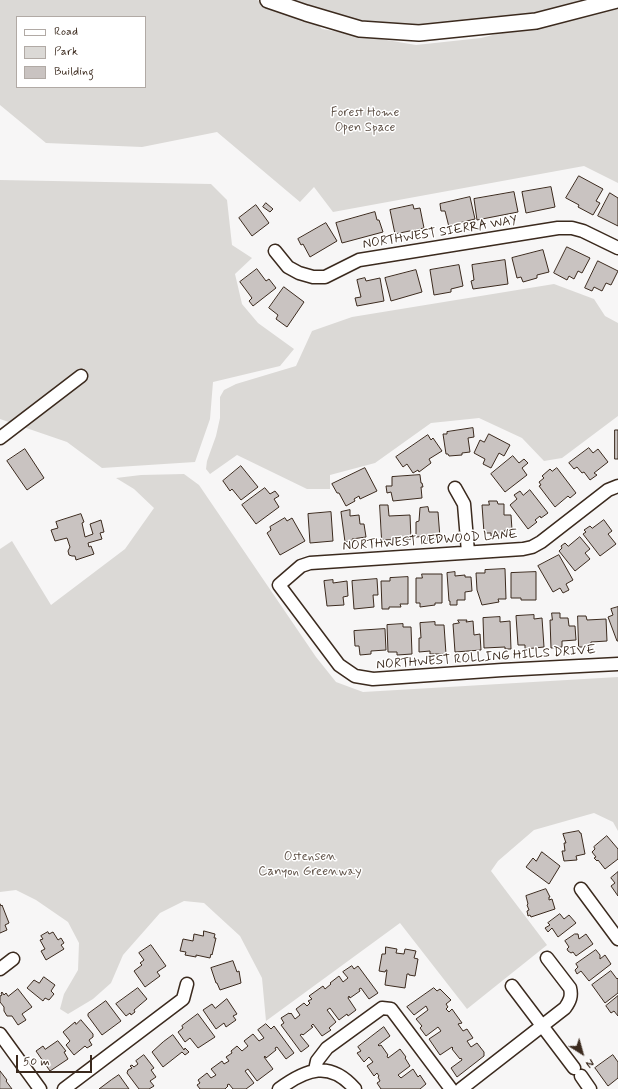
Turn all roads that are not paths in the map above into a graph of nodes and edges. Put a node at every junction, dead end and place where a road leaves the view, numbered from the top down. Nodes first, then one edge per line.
1 (268, 0) edge
2 (617, 0) edge
3 (618, 248) edge
4 (275, 251) dead end
5 (81, 376) dead end
6 (0, 438) edge
7 (618, 486) edge
8 (455, 488) dead end
9 (468, 552) junction
10 (279, 585) joint
11 (618, 664) edge
12 (580, 889) dead end
13 (618, 938) edge
14 (547, 958) dead end
15 (13, 959) dead end
16 (0, 969) edge
17 (187, 984) dead end
18 (512, 986) dead end
19 (542, 1025) junction
20 (0, 1034) edge
21 (314, 1070) junction
22 (40, 1089) edge
23 (64, 1089) edge
24 (279, 1089) edge
25 (355, 1089) edge
26 (451, 1089) edge
27 (461, 1089) edge
28 (590, 1089) edge

1 - 2 street
3 - 4 street, NORTHWEST SIERRA WAY
5 - 6 street
7 - 9 street, NORTHWEST REDWOOD LANE
8 - 9 street
9 - 10 street, NORTHWEST REDWOOD LANE
10 - 11 street, NORTHWEST ROLLING HILLS DRIVE
12 - 13 street
14 - 19 street
15 - 16 street
17 - 23 street
18 - 19 street
19 - 27 street
19 - 28 street
20 - 22 street
21 - 24 street
21 - 25 street
21 - 26 street

